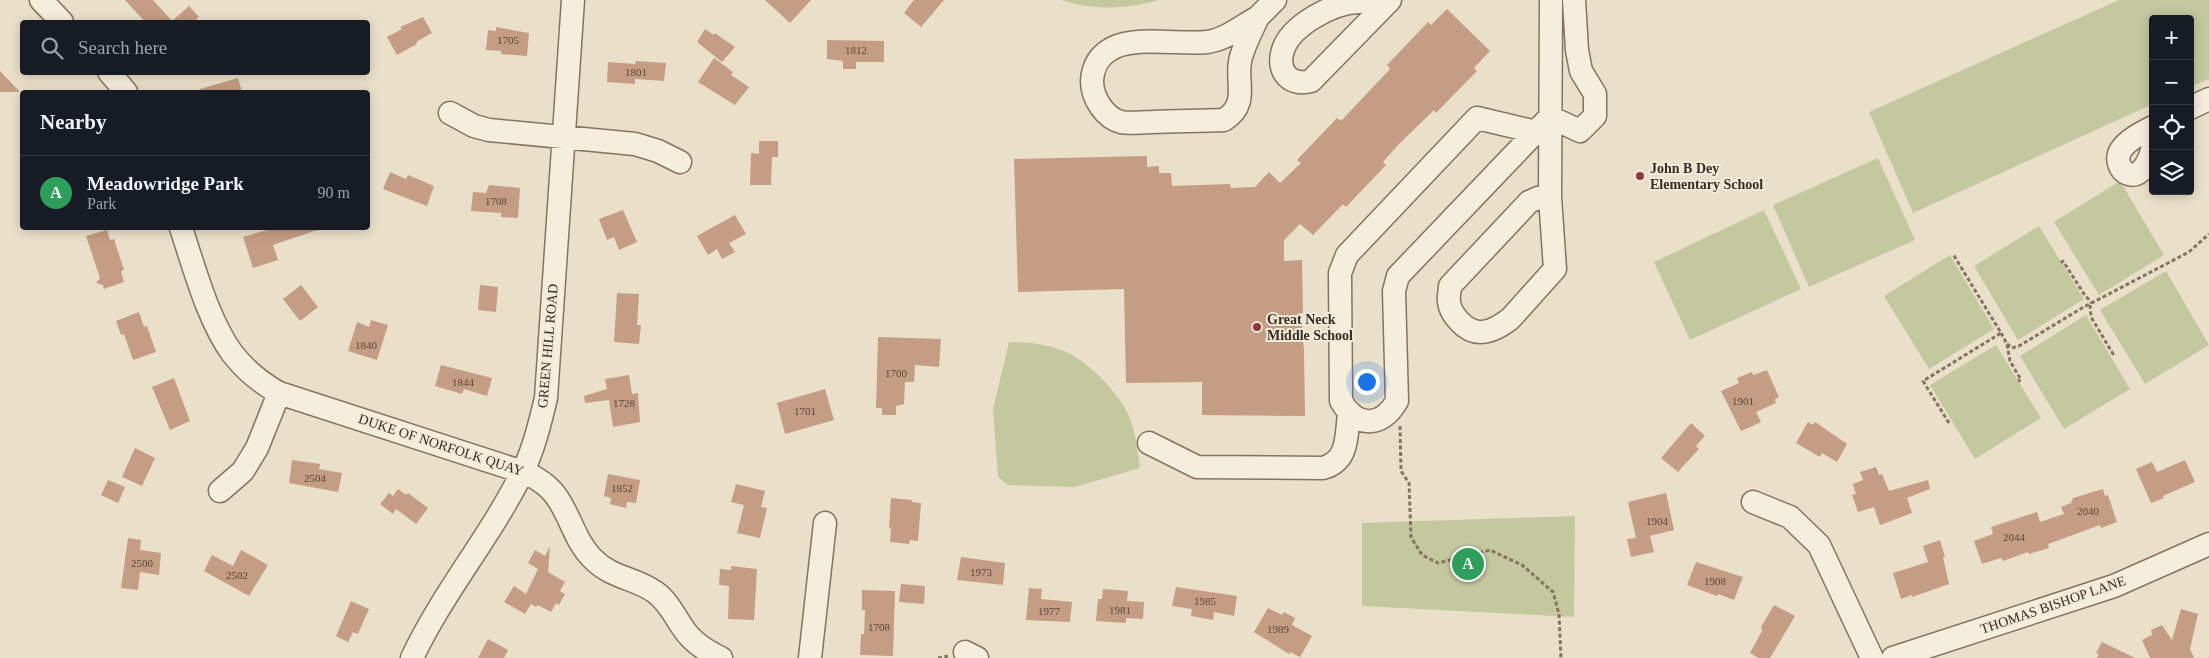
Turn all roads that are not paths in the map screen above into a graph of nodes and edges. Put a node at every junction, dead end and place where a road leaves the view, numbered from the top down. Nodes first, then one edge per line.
1 (41, 0) edge
2 (573, 0) edge
3 (1275, 0) edge
4 (1550, 0) edge
5 (1574, 0) edge
6 (1258, 17) junction
7 (60, 20) edge
8 (112, 75) edge
9 (124, 90) edge
10 (2209, 99) edge
11 (2194, 106) edge
12 (450, 114) dead end
13 (1543, 125) junction
14 (2149, 130) edge
15 (565, 136) junction
16 (2152, 150) edge
17 (680, 162) dead end
18 (1550, 198) junction
19 (182, 230) edge
20 (279, 393) junction
21 (1349, 414) junction
22 (1150, 443) dead end
23 (523, 472) junction
24 (220, 491) dead end
25 (1752, 502) dead end
26 (825, 522) dead end
27 (2209, 544) edge
28 (412, 658) edge
29 (721, 658) edge
30 (810, 658) edge
31 (1872, 658) edge
32 (1893, 658) edge

1 - 7 street
2 - 15 street, GREEN HILL ROAD
3 - 6 street
4 - 13 street
5 - 13 street
6 - 6 street
8 - 9 street
10 - 11 street
12 - 15 street
13 - 18 street
13 - 21 street
13 - 21 street
14 - 16 street
15 - 17 street
15 - 23 street, GREEN HILL ROAD
18 - 18 street
19 - 20 street, DUKE OF NORFOLK QUAY
20 - 23 street, DUKE OF NORFOLK QUAY
20 - 24 street
21 - 22 street
23 - 28 street, GREEN HILL ROAD
23 - 29 street, DUKE OF NORFOLK QUAY
25 - 31 street
26 - 30 street
27 - 32 street, THOMAS BISHOP LANE

